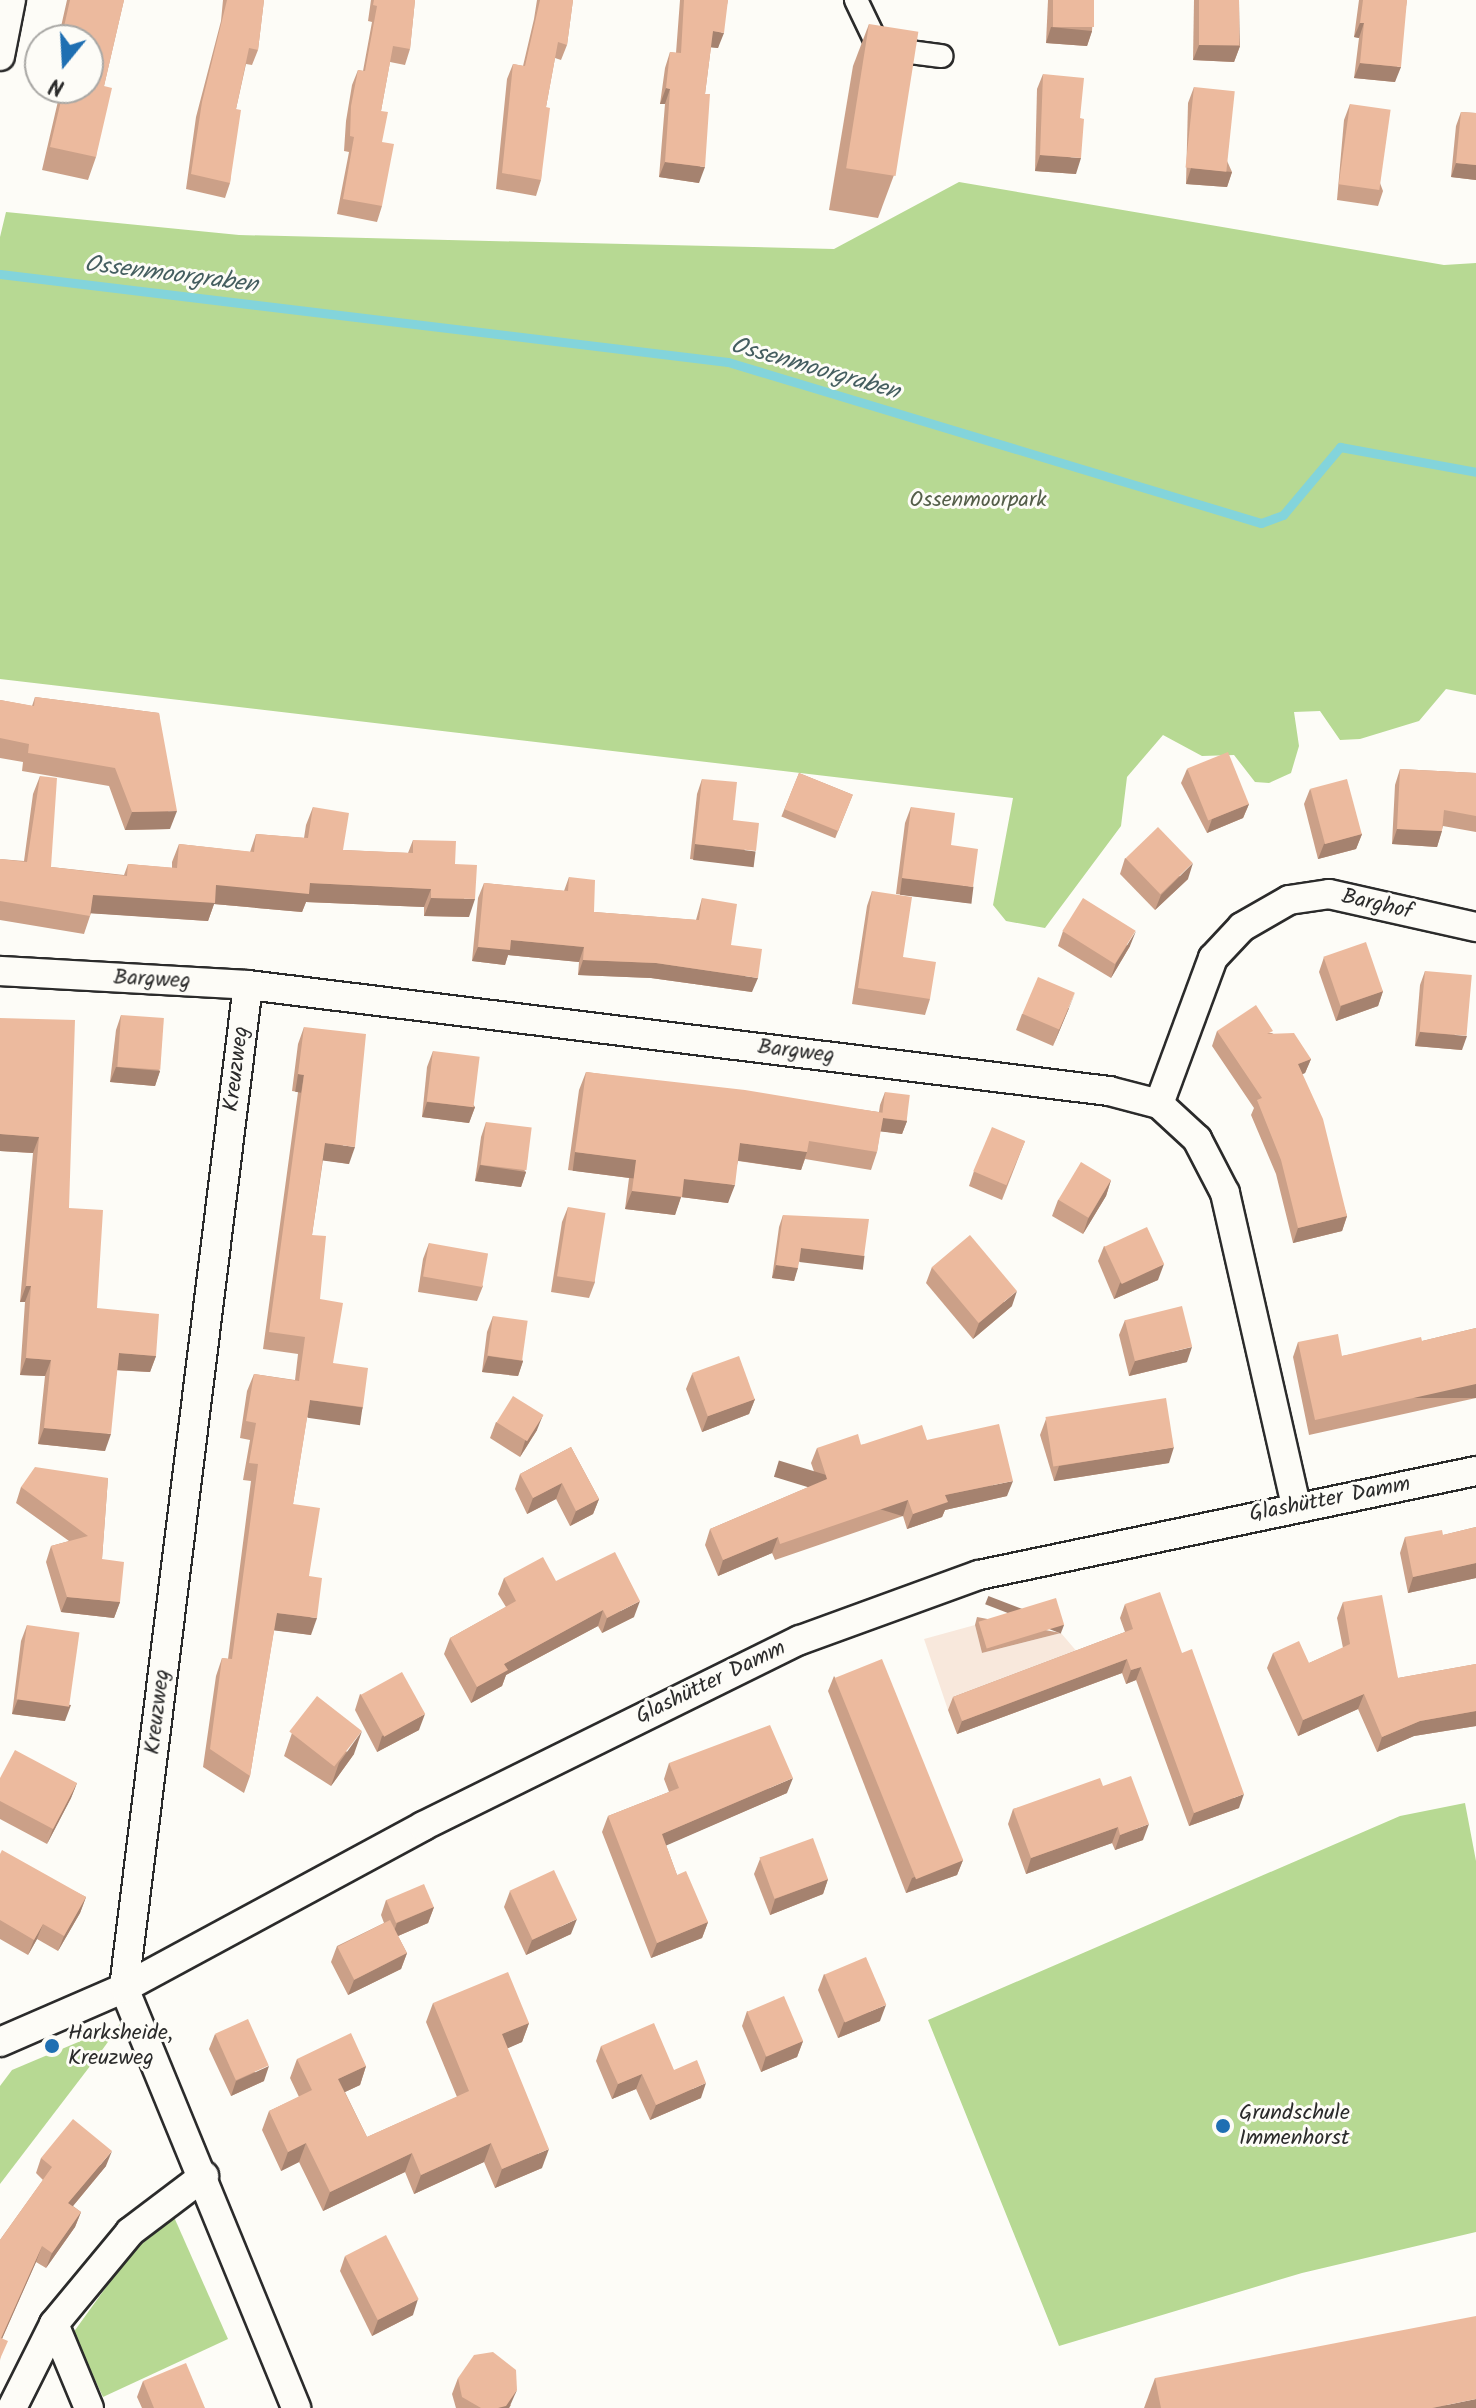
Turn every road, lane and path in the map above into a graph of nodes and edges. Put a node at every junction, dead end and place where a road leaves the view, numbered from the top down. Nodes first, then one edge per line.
1 (11, 0) edge
2 (856, 0) edge
3 (0, 56) edge
4 (941, 56) dead end
5 (1476, 927) edge
6 (0, 971) edge
7 (248, 985) junction
8 (1159, 1104) junction
9 (1476, 1471) edge
10 (1296, 1506) junction
11 (124, 1988) junction
12 (0, 2042) edge
13 (204, 2176) junction
14 (54, 2324) junction
15 (12, 2408) edge
16 (89, 2408) edge
17 (296, 2408) edge

1 - 3 street
2 - 4 street
5 - 8 street, Barghof
6 - 7 street, Bargweg
7 - 8 street, Bargweg
7 - 11 street, Kreuzweg
8 - 10 street, Bargweg
9 - 10 street, Glashütter Damm
10 - 11 street, Glashütter Damm
11 - 12 street, Glashütter Damm
11 - 13 street
13 - 14 street
13 - 17 street
14 - 15 street
14 - 16 street

